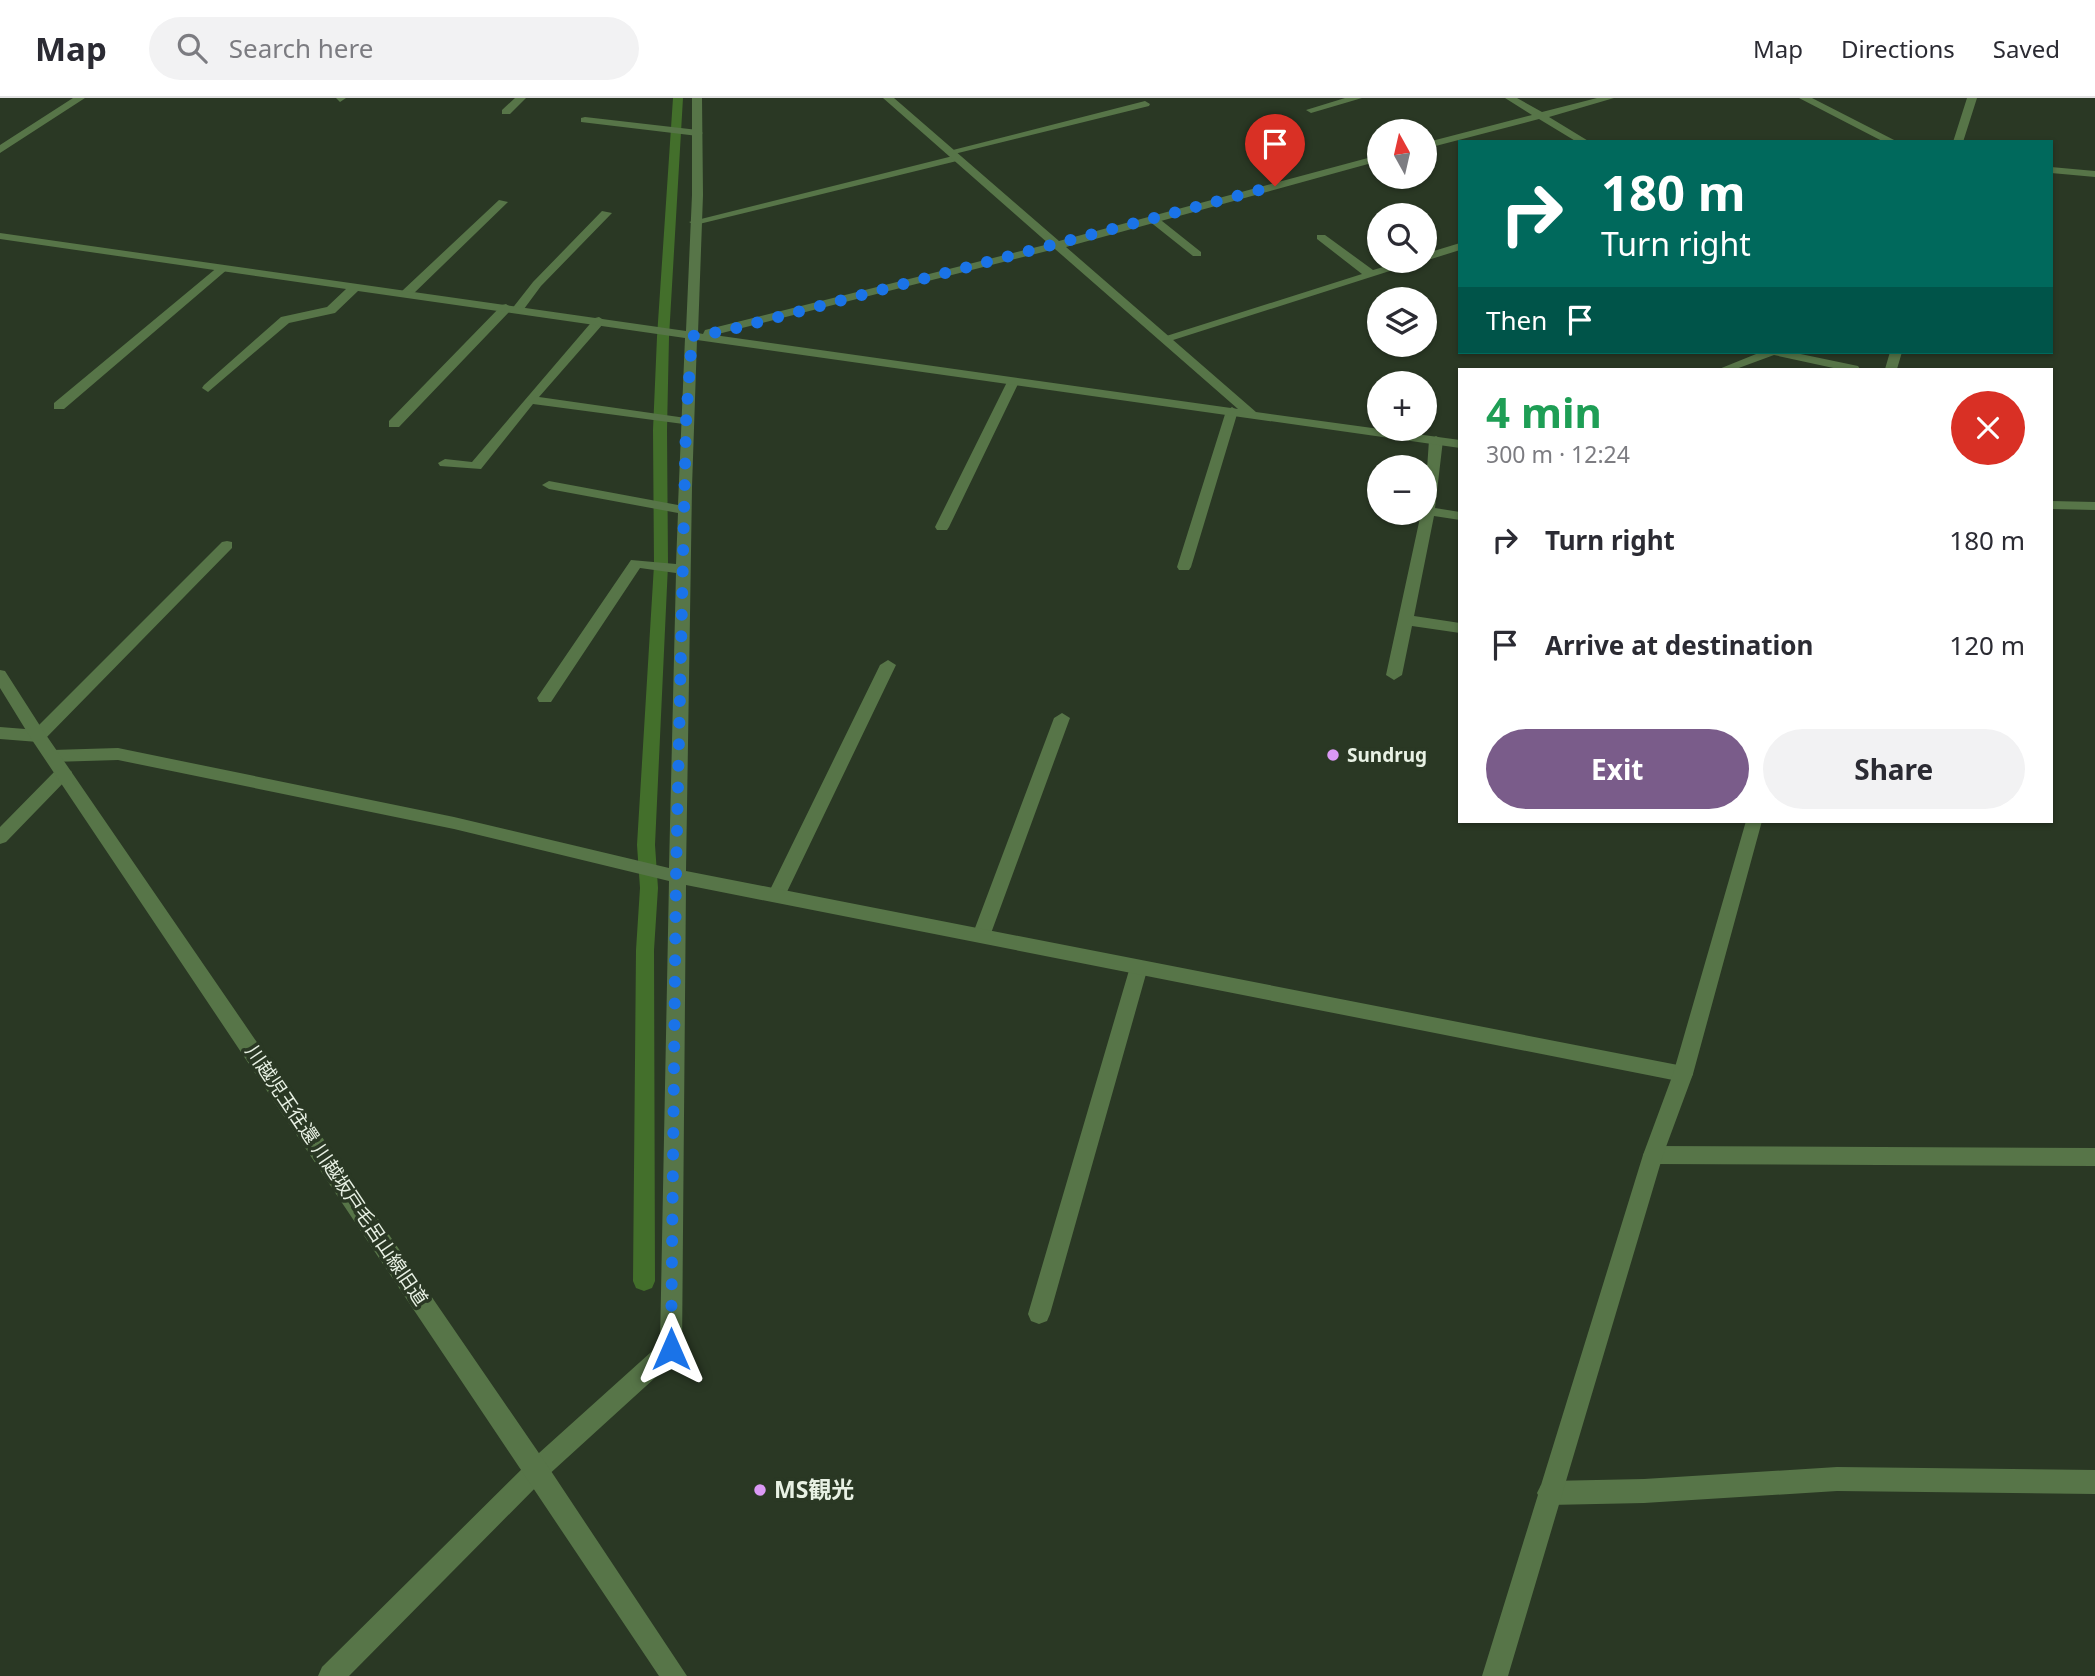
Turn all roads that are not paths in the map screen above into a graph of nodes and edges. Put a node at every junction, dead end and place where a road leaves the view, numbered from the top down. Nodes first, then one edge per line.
1 (80, 98) edge
2 (522, 98) edge
3 (697, 98) edge
4 (888, 98) edge
5 (1357, 98) edge
6 (1510, 98) edge
7 (1608, 98) edge
8 (1804, 98) edge
9 (1972, 98) edge
10 (1145, 104) dead end
11 (1311, 110) dead end
12 (506, 113) dead end
13 (1540, 116) junction
14 (585, 120) dead end
15 (698, 133) junction
16 (1582, 140) edge
17 (1889, 140) edge
18 (1959, 140) edge
19 (1437, 143) edge
20 (0, 150) edge
21 (953, 155) junction
22 (1367, 161) edge
23 (2053, 170) edge
24 (2095, 174) edge
25 (503, 202) dead end
26 (607, 213) dead end
27 (1153, 219) junction
28 (695, 222) junction
29 (0, 236) edge
30 (1321, 237) dead end
31 (1055, 246) junction
32 (1458, 247) edge
33 (1197, 254) dead end
34 (1437, 254) edge
35 (223, 268) junction
36 (1373, 273) edge
37 (1370, 274) junction
38 (356, 287) junction
39 (406, 294) junction
40 (511, 309) junction
41 (599, 321) junction
42 (692, 336) junction
43 (1166, 338) junction
44 (1768, 354) edge
45 (1783, 354) edge
46 (1728, 368) edge
47 (1849, 368) edge
48 (1013, 382) junction
49 (208, 388) dead end
50 (530, 400) junction
51 (59, 406) dead end
52 (1232, 411) junction
53 (1251, 413) junction
54 (686, 422) junction
55 (394, 424) dead end
56 (1367, 430) edge
57 (1437, 440) edge
58 (1458, 444) edge
59 (445, 463) dead end
60 (549, 485) dead end
61 (2053, 505) edge
62 (2095, 506) edge
63 (684, 510) junction
64 (1437, 512) edge
65 (1458, 516) edge
66 (1425, 525) edge
67 (942, 527) dead end
68 (227, 545) dead end
69 (1184, 567) dead end
70 (684, 569) junction
71 (1405, 620) junction
72 (1458, 628) edge
73 (888, 665) dead end
74 (0, 675) edge
75 (1394, 675) dead end
76 (545, 698) dead end
77 (1062, 718) dead end
78 (0, 733) edge
79 (38, 736) junction
80 (58, 764) junction
81 (1753, 823) edge
82 (0, 838) edge
83 (676, 876) junction
84 (776, 896) junction
85 (981, 936) junction
86 (1139, 967) junction
87 (1682, 1074) junction
88 (1653, 1155) junction
89 (2095, 1157) edge
90 (1040, 1314) dead end
91 (537, 1470) junction
92 (2095, 1482) edge
93 (1549, 1493) junction
94 (331, 1676) edge
95 (674, 1676) edge
96 (1495, 1676) edge

1 - 20 street
2 - 12 street
3 - 15 street
4 - 21 street
5 - 11 street
6 - 13 street
7 - 13 street
8 - 17 street
9 - 18 street
10 - 21 street
13 - 16 street
13 - 19 street
14 - 15 street
15 - 28 street
21 - 28 street
21 - 31 street
22 - 27 street
23 - 24 street
25 - 39 street
26 - 40 street
27 - 31 street
27 - 33 street
28 - 42 street
29 - 35 street
30 - 37 street
31 - 42 street
31 - 43 street
32 - 34 street
35 - 38 street
35 - 51 street
36 - 37 street
37 - 43 street
38 - 39 street
38 - 49 street
39 - 40 street
40 - 41 street
40 - 55 street
41 - 42 street
41 - 50 street
42 - 48 street
42 - 54 street
43 - 53 street
44 - 46 street
45 - 47 street
48 - 52 street
48 - 67 street
50 - 54 street
50 - 59 street
52 - 53 street
52 - 69 street
53 - 56 street
54 - 63 street
57 - 58 street
60 - 63 street
61 - 62 street
63 - 70 street
64 - 65 street
66 - 71 street
68 - 79 street
70 - 76 street
70 - 83 street
71 - 72 street
71 - 75 street
73 - 84 street
74 - 79 street, 川越児玉往還 川越坂戸毛呂山線旧道
77 - 85 street
78 - 79 street
79 - 80 street, 川越児玉往還 川越坂戸毛呂山線旧道
80 - 82 street
80 - 83 street
80 - 91 street, 川越児玉往還 川越坂戸毛呂山線旧道
81 - 87 street
83 - 84 street
83 - 91 street
84 - 85 street
85 - 86 street
86 - 87 street
86 - 90 street
87 - 88 street
88 - 89 street
88 - 93 street
91 - 94 street
91 - 95 street, 川越児玉往還 川越坂戸毛呂山線旧道
92 - 93 street
93 - 96 street

